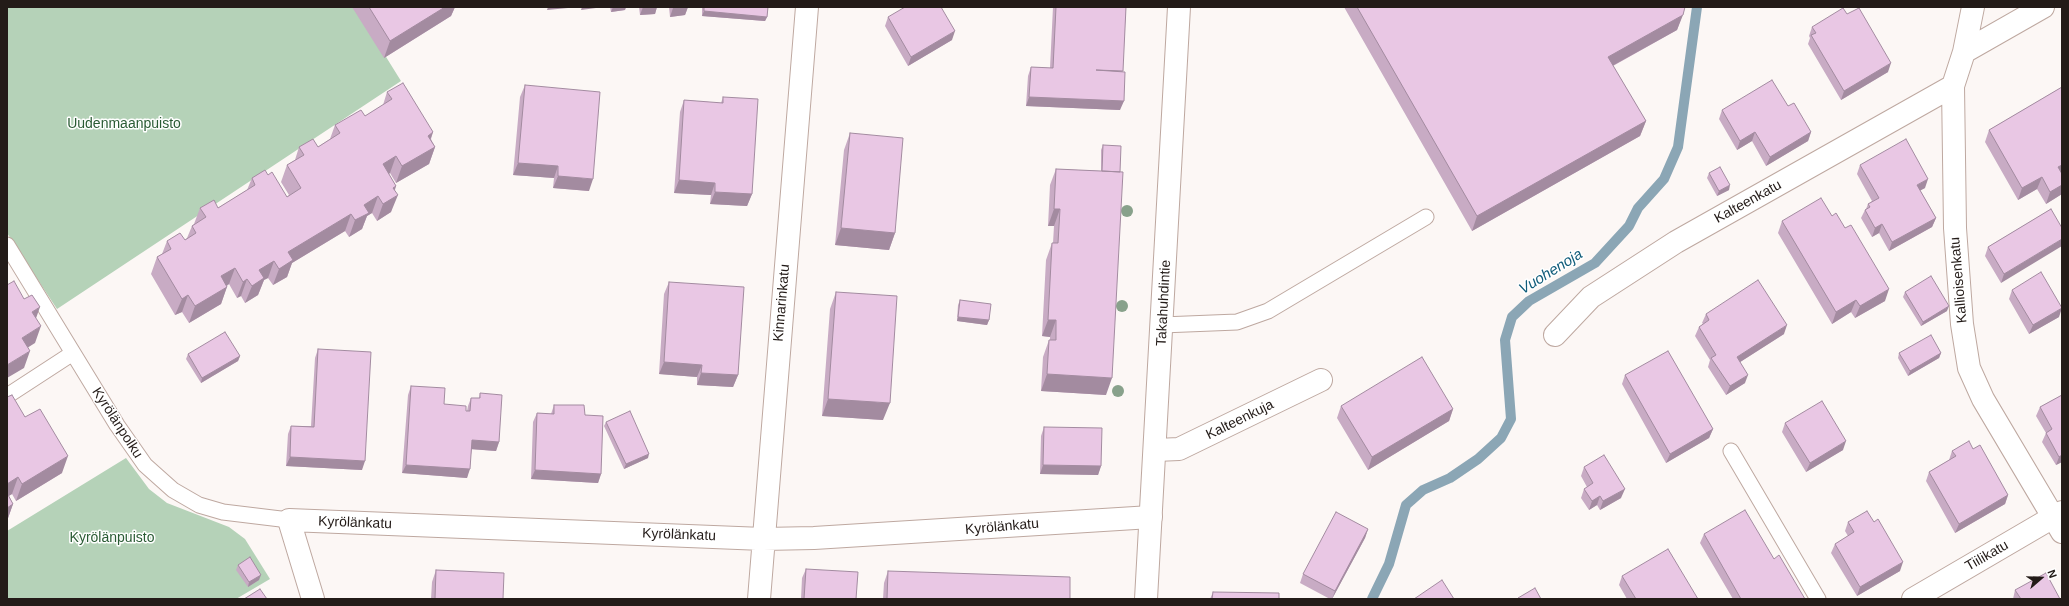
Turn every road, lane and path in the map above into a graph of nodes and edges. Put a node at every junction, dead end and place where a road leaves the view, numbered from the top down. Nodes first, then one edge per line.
1 (807, 7) edge
2 (1179, 7) edge
3 (1974, 7) edge
4 (2043, 7) edge
5 (1964, 52) junction
6 (1953, 86) junction
7 (1426, 217) dead end
8 (7, 245) edge
9 (1162, 326) junction
10 (1555, 335) dead end
11 (73, 353) junction
12 (1321, 380) dead end
13 (7, 396) edge
14 (1156, 450) junction
15 (1731, 451) dead end
16 (1151, 517) junction
17 (289, 520) junction
18 (2059, 520) edge
19 (763, 538) junction
20 (313, 599) edge
21 (759, 599) edge
22 (1146, 599) edge
23 (1818, 599) edge
24 (1913, 599) edge

1 - 19 street, Kinnarinkatu
2 - 9 street, Takahuhdintie
3 - 5 street, Kallioisenkatu
4 - 5 street
5 - 6 street, Kallioisenkatu
6 - 10 street, Kalteenkatu
6 - 18 street, Kallioisenkatu
7 - 9 lane
8 - 11 lane, Kyrölänpolku
9 - 14 street, Takahuhdintie
11 - 13 lane
11 - 17 lane, Kyrölänpolku
12 - 14 street, Kalteenkuja
14 - 16 street, Takahuhdintie
15 - 23 lane
16 - 19 street, Kyrölänkatu
16 - 22 street, Takahuhdintie
17 - 19 street, Kyrölänkatu
17 - 20 street
18 - 24 street, Tiilikatu
19 - 21 street, Kinnarinkatu

